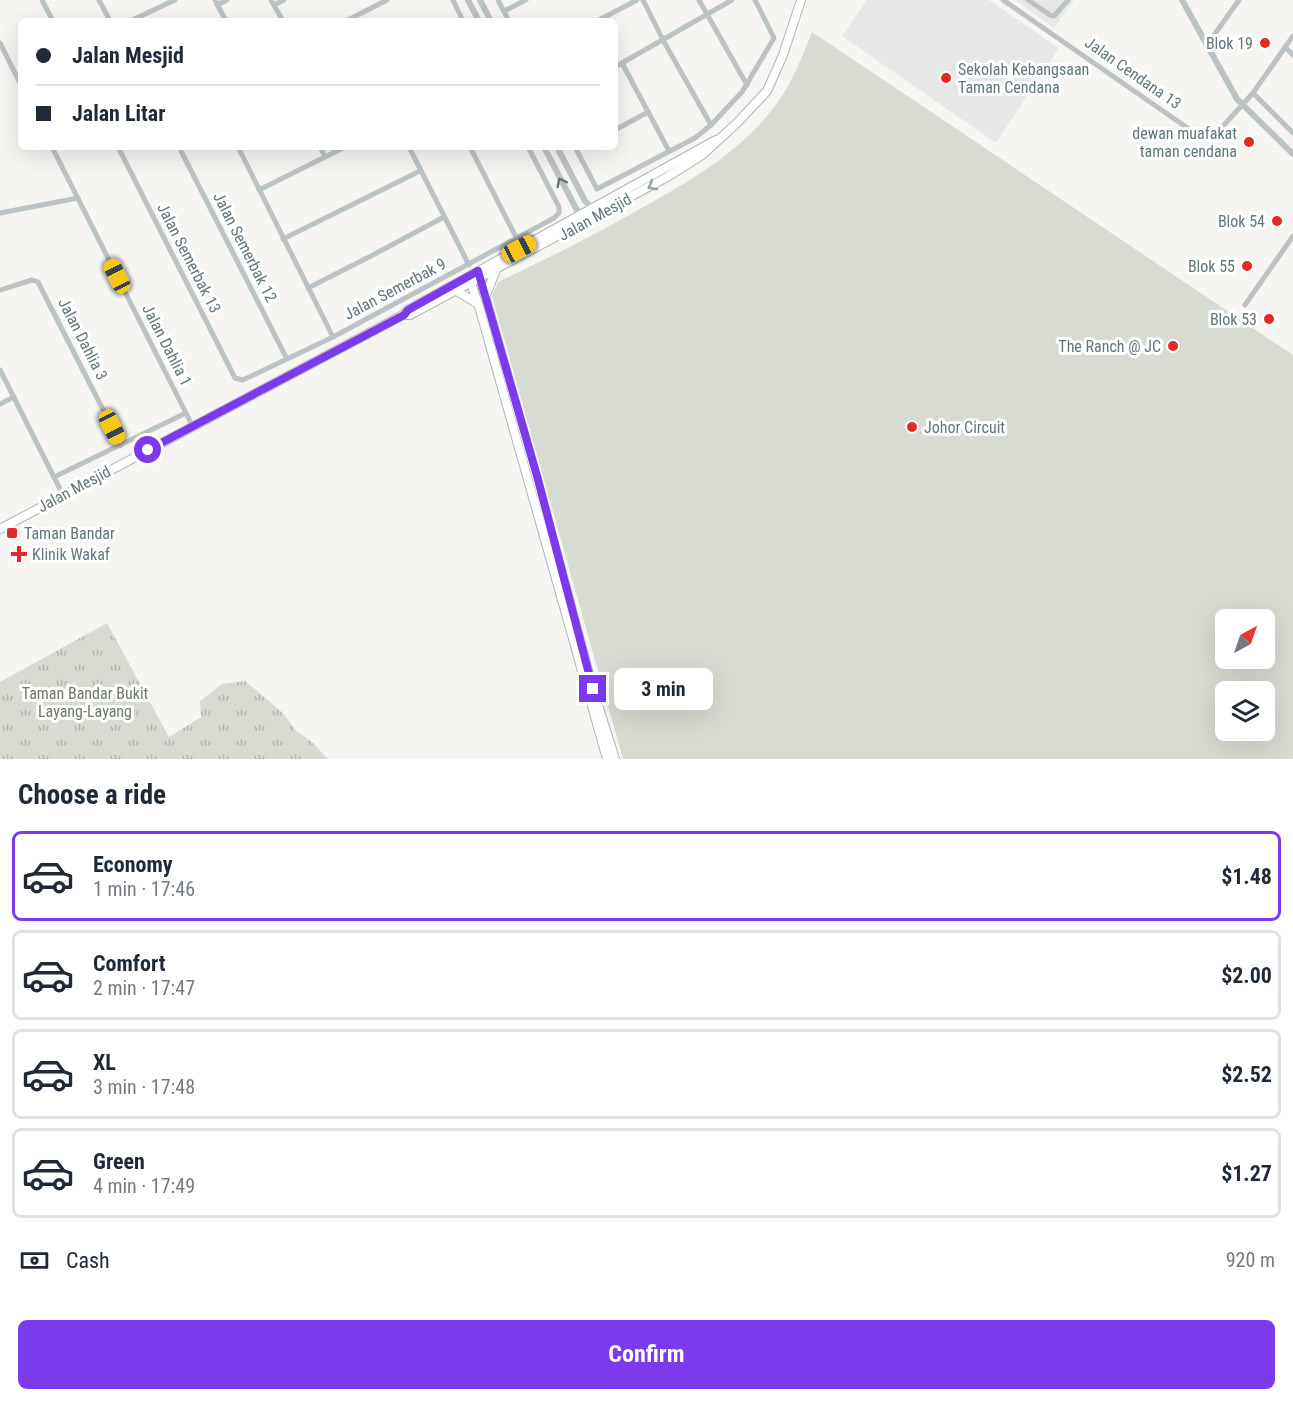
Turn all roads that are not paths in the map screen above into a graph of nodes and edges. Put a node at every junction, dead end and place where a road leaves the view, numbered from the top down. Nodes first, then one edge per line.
1 (42, 0) edge
2 (99, 0) edge
3 (175, 0) edge
4 (227, 0) edge
5 (284, 0) edge
6 (387, 0) edge
7 (453, 0) edge
8 (468, 0) edge
9 (480, 0) edge
10 (498, 0) edge
11 (526, 0) edge
12 (637, 0) edge
13 (643, 0) edge
14 (699, 0) edge
15 (732, 0) edge
16 (755, 0) edge
17 (801, 0) edge
18 (1003, 0) edge
19 (1028, 0) edge
20 (1068, 0) edge
21 (1182, 0) edge
22 (1239, 0) edge
23 (216, 2) edge
24 (273, 2) edge
25 (504, 11) junction
26 (707, 15) junction
27 (51, 18) edge
28 (108, 18) edge
29 (136, 18) edge
30 (224, 18) edge
31 (281, 18) edge
32 (352, 18) edge
33 (462, 18) edge
34 (477, 18) edge
35 (489, 18) edge
36 (508, 18) edge
37 (603, 18) edge
38 (1293, 36) edge
39 (663, 40) junction
40 (0, 43) edge
41 (1207, 45) junction
42 (1285, 47) junction
43 (1293, 55) edge
44 (622, 63) junction
45 (618, 65) edge
46 (18, 79) edge
47 (747, 85) junction
48 (1253, 93) junction
49 (1242, 105) junction
50 (648, 112) junction
51 (711, 125) junction
52 (618, 128) edge
53 (1293, 133) edge
54 (716, 140) junction
55 (54, 150) edge
56 (120, 150) edge
57 (181, 150) edge
58 (239, 150) edge
59 (321, 150) edge
60 (339, 150) edge
61 (410, 150) edge
62 (472, 150) edge
63 (530, 150) edge
64 (546, 150) edge
65 (559, 150) edge
66 (581, 150) edge
67 (669, 151) junction
68 (1293, 154) edge
69 (324, 157) junction
70 (420, 171) junction
71 (259, 190) junction
72 (581, 192) junction
73 (78, 198) junction
74 (570, 198) junction
75 (598, 206) junction
76 (0, 213) edge
77 (580, 216) junction
78 (444, 217) junction
79 (589, 220) junction
80 (1293, 236) edge
81 (283, 239) junction
82 (517, 239) junction
83 (469, 265) junction
84 (496, 270) junction
85 (479, 275) junction
86 (470, 280) junction
87 (308, 288) junction
88 (0, 290) edge
89 (457, 291) junction
90 (485, 297) junction
91 (479, 305) junction
92 (1245, 305) dead end
93 (404, 315) junction
94 (333, 337) junction
95 (287, 359) junction
96 (0, 370) edge
97 (239, 380) joint
98 (14, 397) junction
99 (0, 404) edge
100 (186, 413) junction
101 (193, 427) junction
102 (121, 445) junction
103 (54, 477) junction
104 (63, 495) junction
105 (0, 529) edge
106 (607, 759) edge
107 (615, 759) edge

1 - 27 street
2 - 28 street
3 - 29 street
4 - 23 street
5 - 24 street
6 - 32 street
7 - 33 street
8 - 34 street
9 - 35 street
10 - 25 street
11 - 25 street
12 - 37 street
13 - 39 street
14 - 26 street
15 - 26 street
16 - 47 street
17 - 54 main road, Jalan Mesjid
18 - 49 street, Jalan Cendana 13
19 - 20 street
21 - 41 street
22 - 41 street
23 - 30 street
24 - 31 street
25 - 36 street
26 - 39 street
26 - 47 street
38 - 42 street, Jalan Cendana 13
39 - 44 street
39 - 51 street
40 - 46 street
41 - 49 street
42 - 43 street
42 - 48 street, Jalan Cendana 13
44 - 45 street
44 - 50 street
47 - 51 street
48 - 49 street, Jalan Cendana 13
48 - 53 street
49 - 68 street
50 - 52 street
50 - 67 street
51 - 67 street
54 - 75 main road, Jalan Mesjid
54 -> 79 main road, Jalan Mesjid
55 - 73 street, Jalan Dahlia 1
56 - 97 street, Jalan Semerbak 13
57 - 95 street, Jalan Semerbak 12
58 - 71 street
59 - 69 street
60 - 69 street
61 - 70 street
62 - 82 street
63 - 82 street, Jalan Semerbak 9
74 -> 64 street
65 - 72 street
66 - 67 street
69 - 71 street
70 - 78 street
70 - 81 street
71 - 81 street
72 - 74 street
72 - 75 street
73 - 76 street
73 - 100 street, Jalan Dahlia 1
74 - 77 street
75 - 77 main road, Jalan Mesjid
77 - 79 street
77 - 85 main road, Jalan Mesjid
78 - 83 street
78 - 87 street
79 - 84 main road, Jalan Mesjid
80 - 92 street
81 - 87 street
82 - 83 street, Jalan Semerbak 9
83 - 94 street, Jalan Semerbak 9
84 - 85 main road, Jalan Mesjid
84 - 90 main road
85 - 86 main road, Jalan Mesjid
85 - 90 main road
86 - 89 main road, Jalan Mesjid
86 - 91 main road
86 - 93 main road, Jalan Mesjid
87 - 94 street
88 - 102 street, Jalan Dahlia 3
89 - 91 main road
89 - 93 main road, Jalan Mesjid
90 - 107 main road
91 - 106 main road
93 - 101 main road, Jalan Mesjid
94 - 95 street, Jalan Semerbak 9
95 - 97 street, Jalan Semerbak 9
96 - 98 street
98 - 99 street
98 - 103 street
100 - 101 street, Jalan Dahlia 1
100 - 102 street
101 - 104 main road, Jalan Mesjid
102 - 103 street
103 - 104 street
104 - 105 main road, Jalan Mesjid

